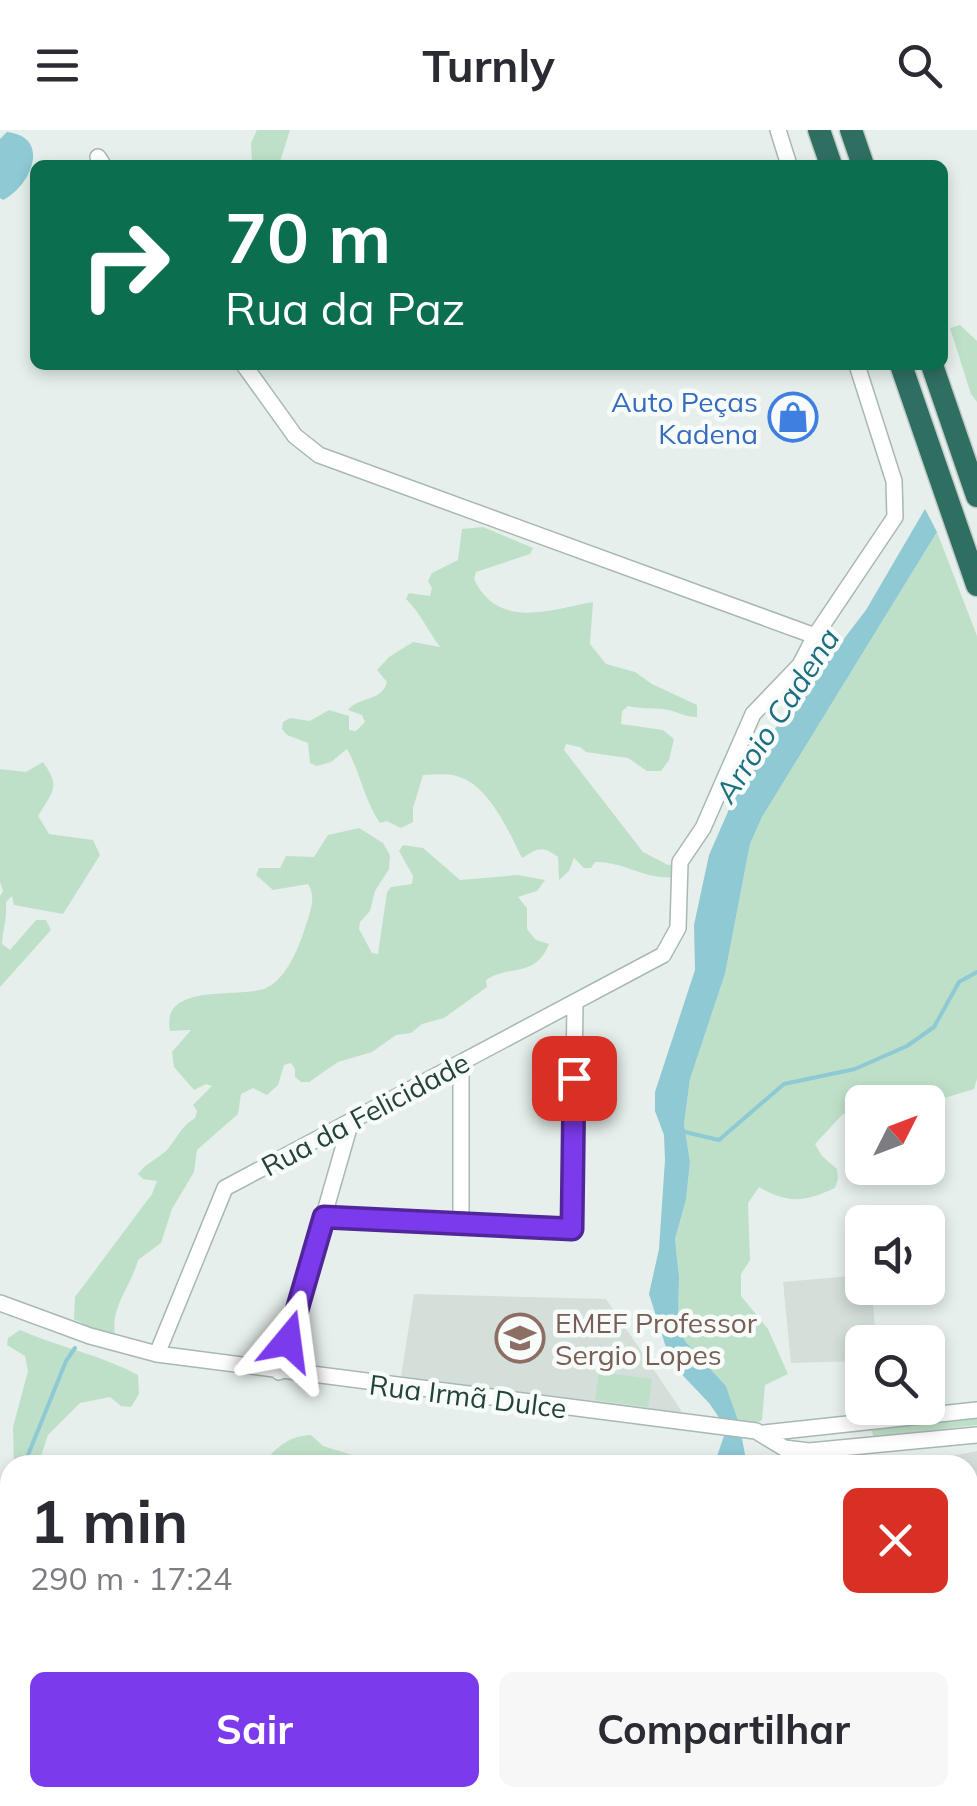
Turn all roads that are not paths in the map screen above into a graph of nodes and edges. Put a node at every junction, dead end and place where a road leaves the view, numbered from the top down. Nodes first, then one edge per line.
1 (778, 130) edge
2 (819, 130) edge
3 (851, 130) edge
4 (787, 160) edge
5 (829, 160) edge
6 (861, 160) edge
7 (248, 370) edge
8 (859, 370) edge
9 (903, 370) edge
10 (934, 370) edge
11 (977, 496) edge
12 (974, 577) edge
13 (815, 636) junction
14 (575, 1002) junction
15 (460, 1063) junction
16 (351, 1121) junction
17 (324, 1217) junction
18 (461, 1224) junction
19 (0, 1303) edge
20 (157, 1354) junction
21 (279, 1372) junction
22 (977, 1410) edge
23 (945, 1414) edge
24 (851, 1425) edge
25 (862, 1425) edge
26 (760, 1432) junction
27 (977, 1435) edge
28 (840, 1450) junction

1 - 4 street
2 - 5 highway
3 - 6 highway
7 - 13 street
8 - 13 street
9 - 12 highway
10 - 11 highway
13 - 14 street, Rua da Felicidade
14 - 15 street, Rua da Felicidade
14 - 18 street
15 - 16 street, Rua da Felicidade
15 - 18 street
16 - 17 street
16 - 20 street, Rua da Felicidade
17 - 18 street
17 - 21 street
19 - 20 street, Rua Irmã Dulce
20 - 21 street, Rua Irmã Dulce
21 - 26 street, Rua Irmã Dulce
22 - 23 street, Rua Irmã Dulce
24 - 26 street, Rua Irmã Dulce
25 - 28 street
26 - 28 street, Rua Irmã Dulce
27 - 28 street, Rua Irmã Dulce

